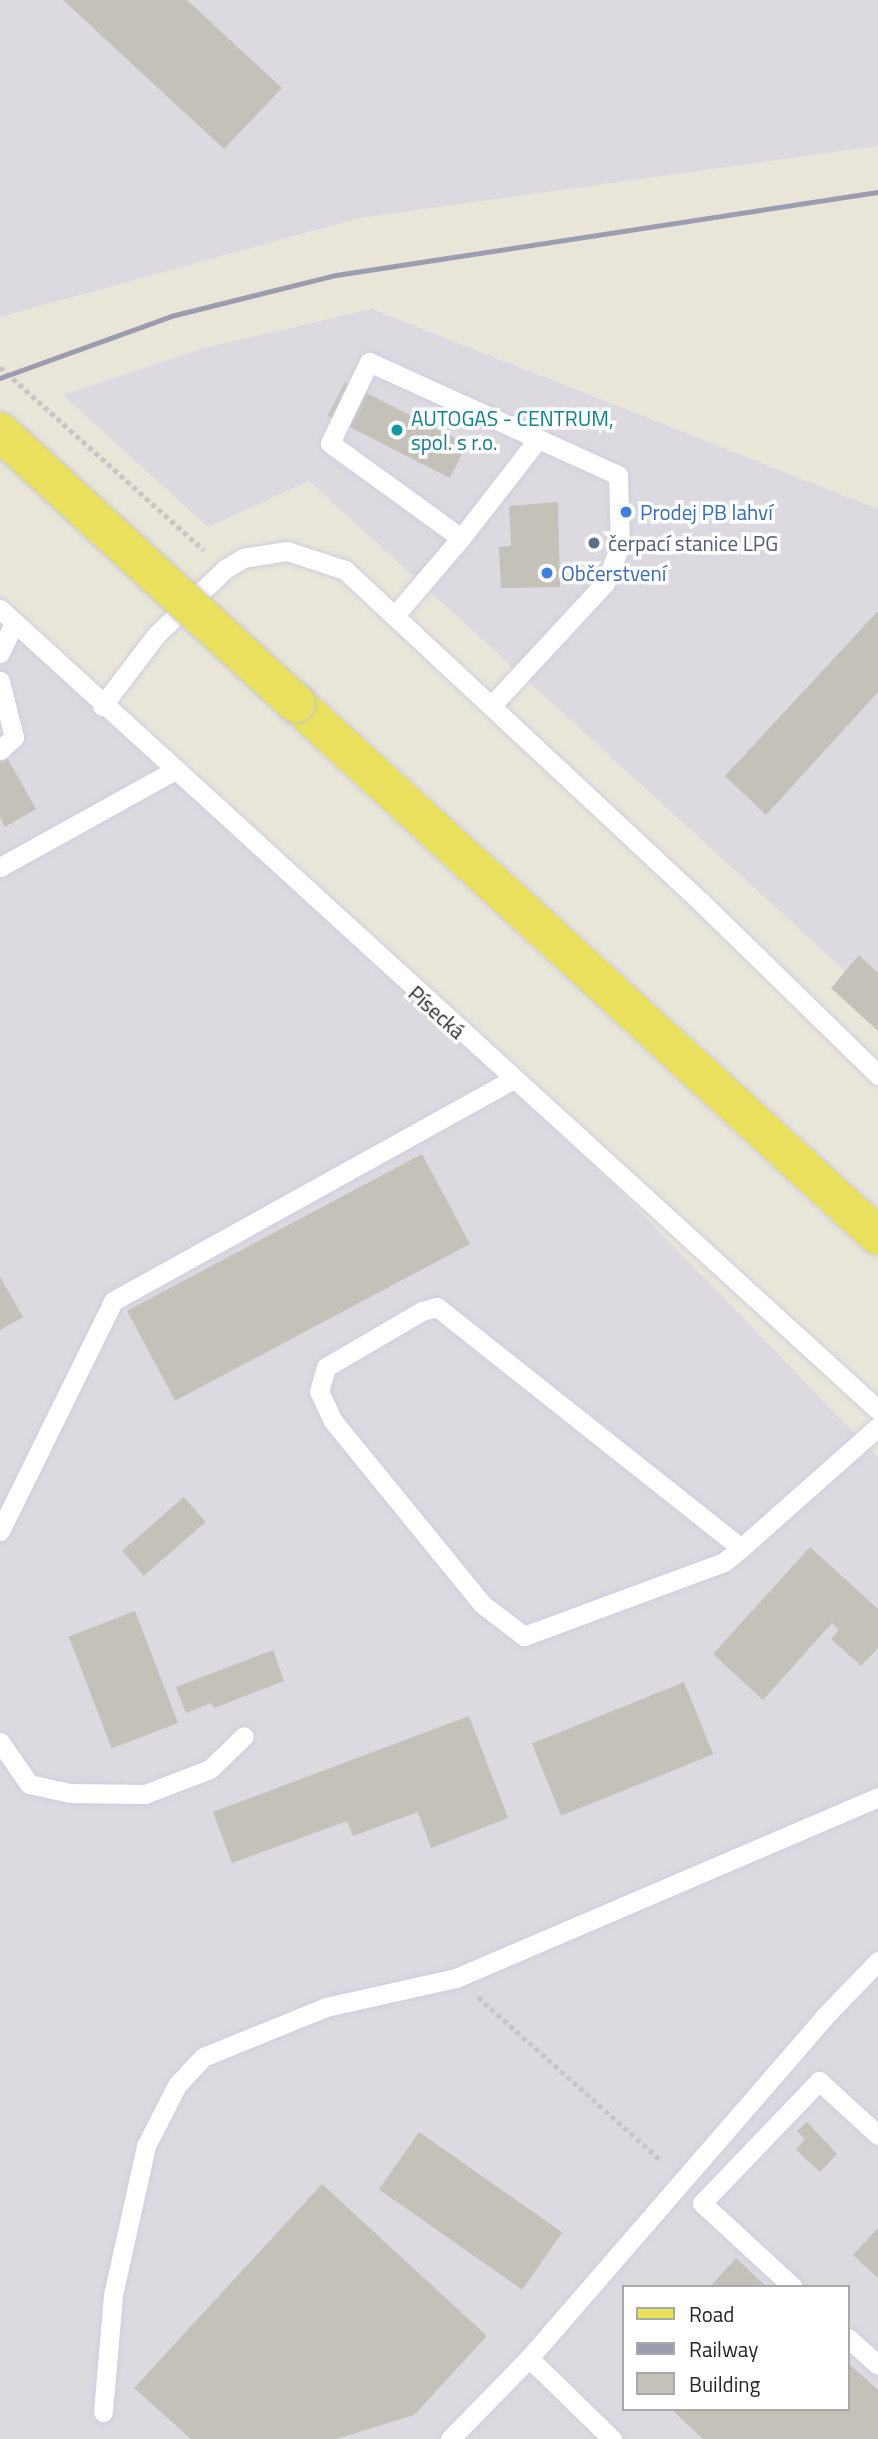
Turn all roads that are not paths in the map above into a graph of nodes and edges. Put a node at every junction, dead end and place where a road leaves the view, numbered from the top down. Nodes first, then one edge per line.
1 (0, 432) edge
2 (538, 439) junction
3 (461, 538) junction
4 (396, 614) junction
5 (7, 616) edge
6 (0, 653) edge
7 (0, 681) edge
8 (492, 705) junction
9 (102, 706) junction
10 (0, 750) edge
11 (173, 771) junction
12 (0, 867) edge
13 (878, 1075) edge
14 (512, 1080) junction
15 (878, 1236) edge
16 (878, 1410) edge
17 (878, 1427) edge
18 (0, 1531) edge
19 (741, 1548) junction
20 (244, 1736) dead end
21 (0, 1742) edge
22 (878, 1797) edge
23 (878, 1961) edge
24 (878, 2136) edge
25 (791, 2285) edge
26 (850, 2340) edge
27 (529, 2358) junction
28 (878, 2365) edge
29 (103, 2412) dead end
30 (450, 2439) edge
31 (612, 2439) edge

1 - 15 main road, bridge
2 - 3 lane
2 - 3 lane
2 - 8 lane
3 - 4 lane
4 - 8 lane
4 - 9 lane
5 - 6 lane
5 - 9 lane, Písecká
7 - 10 lane
8 - 13 lane
9 - 11 lane, Písecká
11 - 12 lane
11 - 14 lane, Písecká
14 - 16 lane, Písecká
14 - 18 lane
17 - 19 lane
19 - 19 lane
20 - 21 lane
22 - 29 lane
23 - 27 lane
24 - 25 lane
26 - 28 lane
27 - 30 lane
27 - 31 lane

